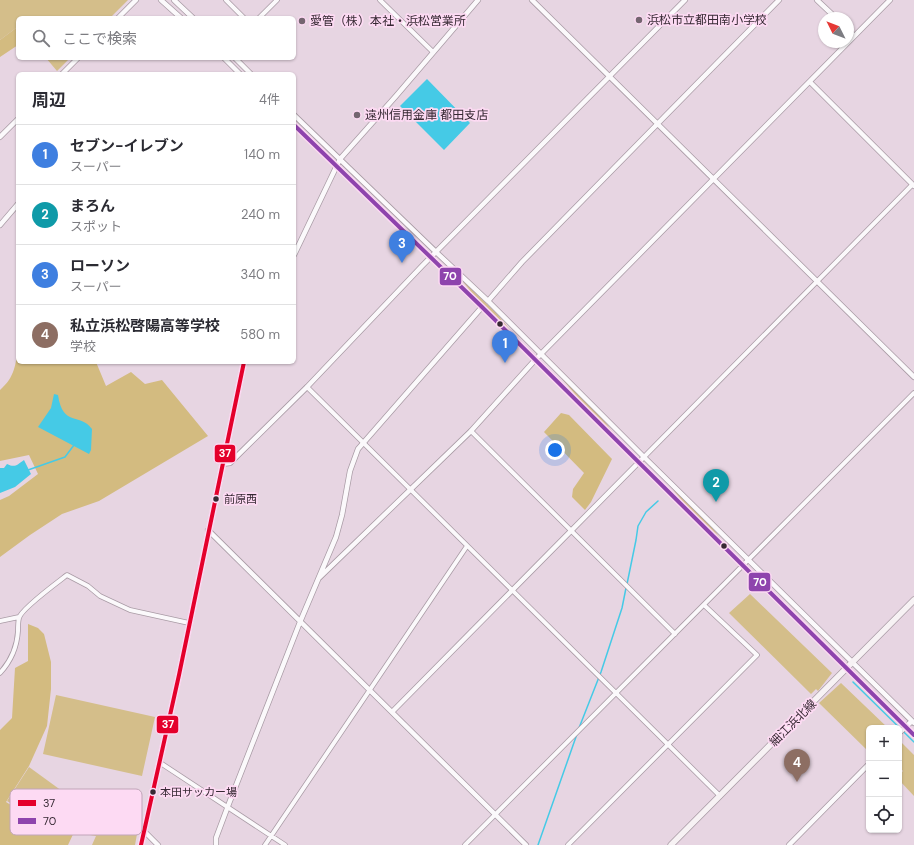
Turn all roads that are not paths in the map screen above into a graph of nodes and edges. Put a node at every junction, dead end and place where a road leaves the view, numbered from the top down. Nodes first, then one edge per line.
1 (136, 0) edge
2 (161, 0) edge
3 (174, 0) edge
4 (277, 0) edge
5 (380, 0) edge
6 (478, 0) edge
7 (532, 0) edge
8 (685, 0) edge
9 (779, 0) edge
10 (817, 0) edge
11 (890, 0) edge
12 (228, 1) edge
13 (830, 12) edge
14 (120, 16) edge
15 (179, 16) edge
16 (191, 16) edge
17 (242, 16) edge
18 (261, 16) edge
19 (854, 36) edge
20 (843, 48) edge
21 (433, 52) junction
22 (76, 60) edge
23 (226, 60) edge
24 (237, 60) edge
25 (64, 72) edge
26 (238, 72) edge
27 (250, 72) edge
28 (610, 76) junction
29 (810, 82) junction
30 (296, 117) edge
31 (16, 121) edge
32 (658, 124) junction
33 (296, 127) edge
34 (0, 137) edge
35 (340, 159) junction
36 (337, 166) junction
37 (714, 179) junction
38 (913, 185) edge
39 (16, 206) edge
40 (0, 226) edge
41 (296, 251) edge
42 (436, 252) junction
43 (431, 258) junction
44 (817, 280) junction
45 (488, 301) junction
46 (482, 307) junction
47 (541, 354) junction
48 (535, 360) junction
49 (244, 364) edge
50 (914, 377) edge
51 (307, 387) junction
52 (914, 393) edge
53 (471, 431) junction
54 (363, 443) junction
55 (644, 457) junction
56 (638, 462) junction
57 (222, 464) junction
58 (410, 490) junction
59 (208, 530) junction
60 (572, 530) junction
61 (467, 546) junction
62 (749, 560) junction
63 (743, 566) junction
64 (319, 578) junction
65 (512, 590) junction
66 (914, 600) edge
67 (704, 605) junction
68 (19, 617) junction
69 (0, 621) edge
70 (300, 622) junction
71 (189, 623) junction
72 (675, 634) junction
73 (854, 662) junction
74 (847, 668) junction
75 (0, 673) edge
76 (370, 690) junction
77 (616, 694) junction
78 (392, 712) junction
79 (913, 721) edge
80 (906, 727) junction
81 (902, 730) edge
82 (914, 735) edge
83 (667, 745) junction
84 (159, 762) junction
85 (866, 767) edge
86 (720, 796) junction
87 (228, 806) junction
88 (495, 814) junction
89 (144, 831) junction
90 (272, 836) junction
91 (141, 845) edge
92 (158, 845) edge
93 (216, 845) edge
94 (265, 845) edge
95 (285, 845) edge
96 (465, 845) edge
97 (526, 845) edge
98 (568, 845) edge
99 (671, 845) edge
100 (789, 845) edge

1 - 14 street
2 - 15 street
3 - 16 street
4 - 18 street
5 - 21 street
6 - 21 street
7 - 28 street
8 - 28 street
9 - 32 street
10 - 13 street
11 - 19 street
12 - 17 street
20 - 29 street
21 - 35 street
22 - 25 street
23 - 26 street
24 - 27 street
28 - 32 street
28 - 42 street
29 - 37 street
29 - 38 street
30 - 35 street
31 - 34 street
32 - 37 street
32 - 45 street
33 - 36 street
35 - 36 street
35 - 42 street
36 - 41 street
36 - 43 street
37 - 44 street
37 - 47 street
38 - 44 street
39 - 40 street
42 - 43 street
42 - 45 street
43 - 46 street
43 - 51 street
44 - 50 street
44 - 55 street
45 - 47 street
46 - 48 street
46 - 54 street
47 - 48 street
47 - 55 street
48 - 53 street
48 - 56 street
49 - 57 street
51 - 54 street
51 - 57 street
52 - 62 street
53 - 58 street
53 - 60 street
54 - 58 street
54 - 64 street
55 - 56 street
55 - 62 street
56 - 60 street
56 - 63 street
57 - 59 street
58 - 61 street
58 - 64 street
59 - 70 street
59 - 71 street
60 - 65 street
60 - 72 street
61 - 65 street
61 - 76 street
62 - 63 street
62 - 73 street
63 - 67 street
63 - 74 street
64 - 70 street
65 - 77 street
65 - 78 street
66 - 73 main road, 細江浜北線
67 - 72 street
67 - 83 street
68 - 69 street
68 - 71 street
68 - 75 street
70 - 76 street
70 - 87 street
71 - 84 street
72 - 77 street
73 - 74 main road, 細江浜北線
73 - 79 street
74 - 80 street
74 - 86 main road, 細江浜北線
76 - 78 street
76 - 90 street
77 - 83 street
77 - 88 street
78 - 88 street
79 - 80 street
80 - 81 street
80 - 82 street
83 - 86 street
83 - 98 street
84 - 87 street
84 - 89 street
85 - 100 street
86 - 99 main road, 細江浜北線
87 - 90 street
87 - 93 street
88 - 96 street
88 - 97 street
89 - 91 street
89 - 92 street
90 - 94 street
90 - 95 street

